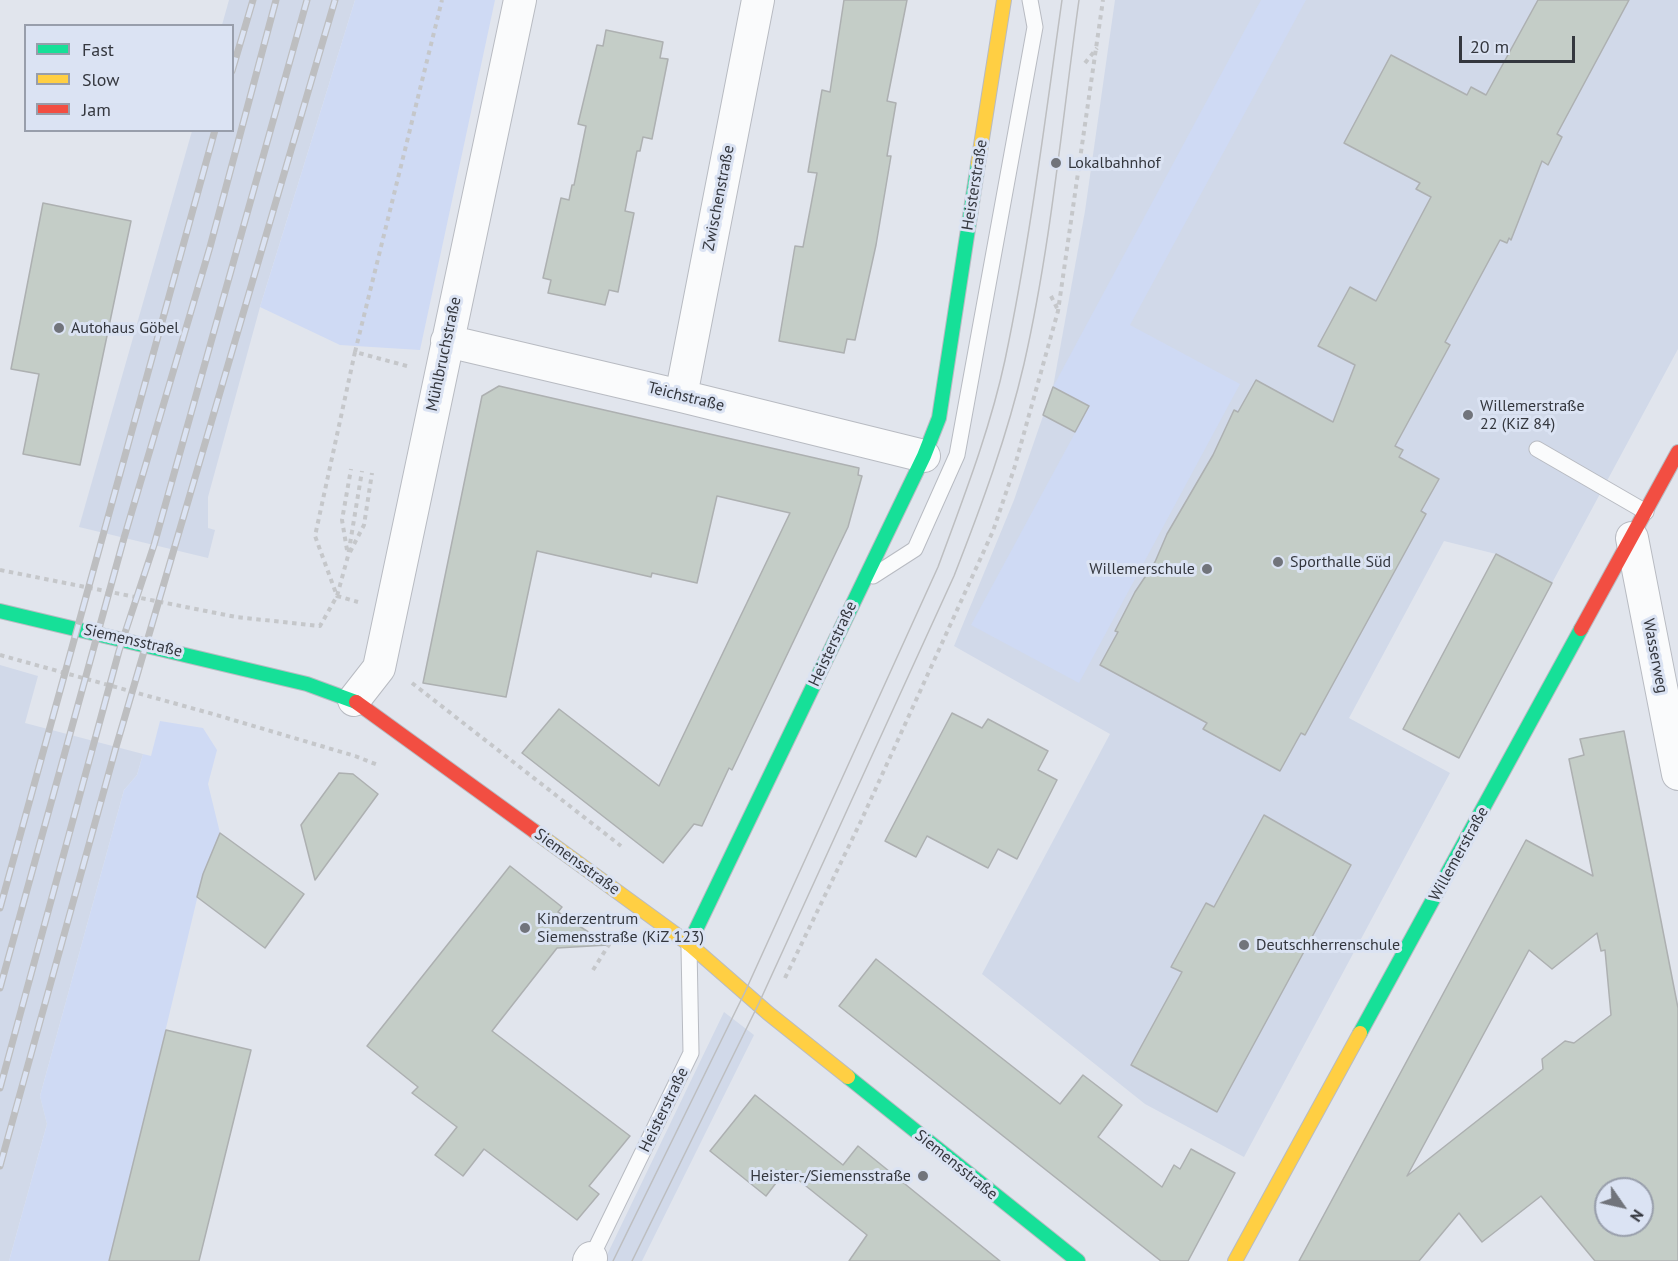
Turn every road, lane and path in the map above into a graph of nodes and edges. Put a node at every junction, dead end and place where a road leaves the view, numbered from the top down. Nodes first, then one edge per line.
1 (442, 0) edge
2 (520, 0) edge
3 (758, 0) edge
4 (1004, 0) edge
5 (1030, 0) edge
6 (1103, 0) edge
7 (1098, 47) junction
8 (1085, 63) dead end
9 (1051, 296) dead end
10 (1058, 311) junction
11 (447, 341) junction
12 (440, 375) junction
13 (681, 396) junction
14 (1537, 449) dead end
15 (1678, 452) edge
16 (924, 456) junction
17 (351, 469) dead end
18 (362, 471) dead end
19 (372, 473) dead end
20 (1639, 525) junction
21 (348, 556) junction
22 (0, 570) edge
23 (861, 583) junction
24 (0, 611) edge
25 (0, 655) edge
26 (404, 677) dead end
27 (354, 700) junction
28 (385, 768) dead end
29 (1678, 774) edge
30 (630, 853) dead end
31 (619, 929) dead end
32 (689, 944) junction
33 (593, 970) dead end
34 (768, 1013) junction
35 (1238, 1259) edge
36 (590, 1260) edge
37 (1078, 1261) edge

1 - 12 path
2 - 11 street, Mühlbruchstraße
3 - 13 street, Zwischenstraße
4 - 16 street, Heisterstraße
5 - 23 lane
6 - 7 path
7 - 8 path
7 - 10 path
9 - 10 path
10 - 34 path
11 - 12 street, Mühlbruchstraße
11 - 13 street, Teichstraße
12 - 27 street, Mühlbruchstraße
13 - 16 street, Teichstraße
14 - 20 lane
15 - 20 street, Willemerstraße
16 - 23 street, Heisterstraße
17 - 21 path
18 - 21 path
19 - 21 path
20 - 29 street, Wasserweg
20 - 35 street, Willemerstraße
21 - 22 path
23 - 32 street, Heisterstraße
24 - 27 street, Siemensstraße
25 - 28 path
26 - 30 path
27 - 32 street, Siemensstraße
31 - 33 path
32 - 34 street, Siemensstraße
32 - 36 lane, Heisterstraße
34 - 37 street, Siemensstraße

